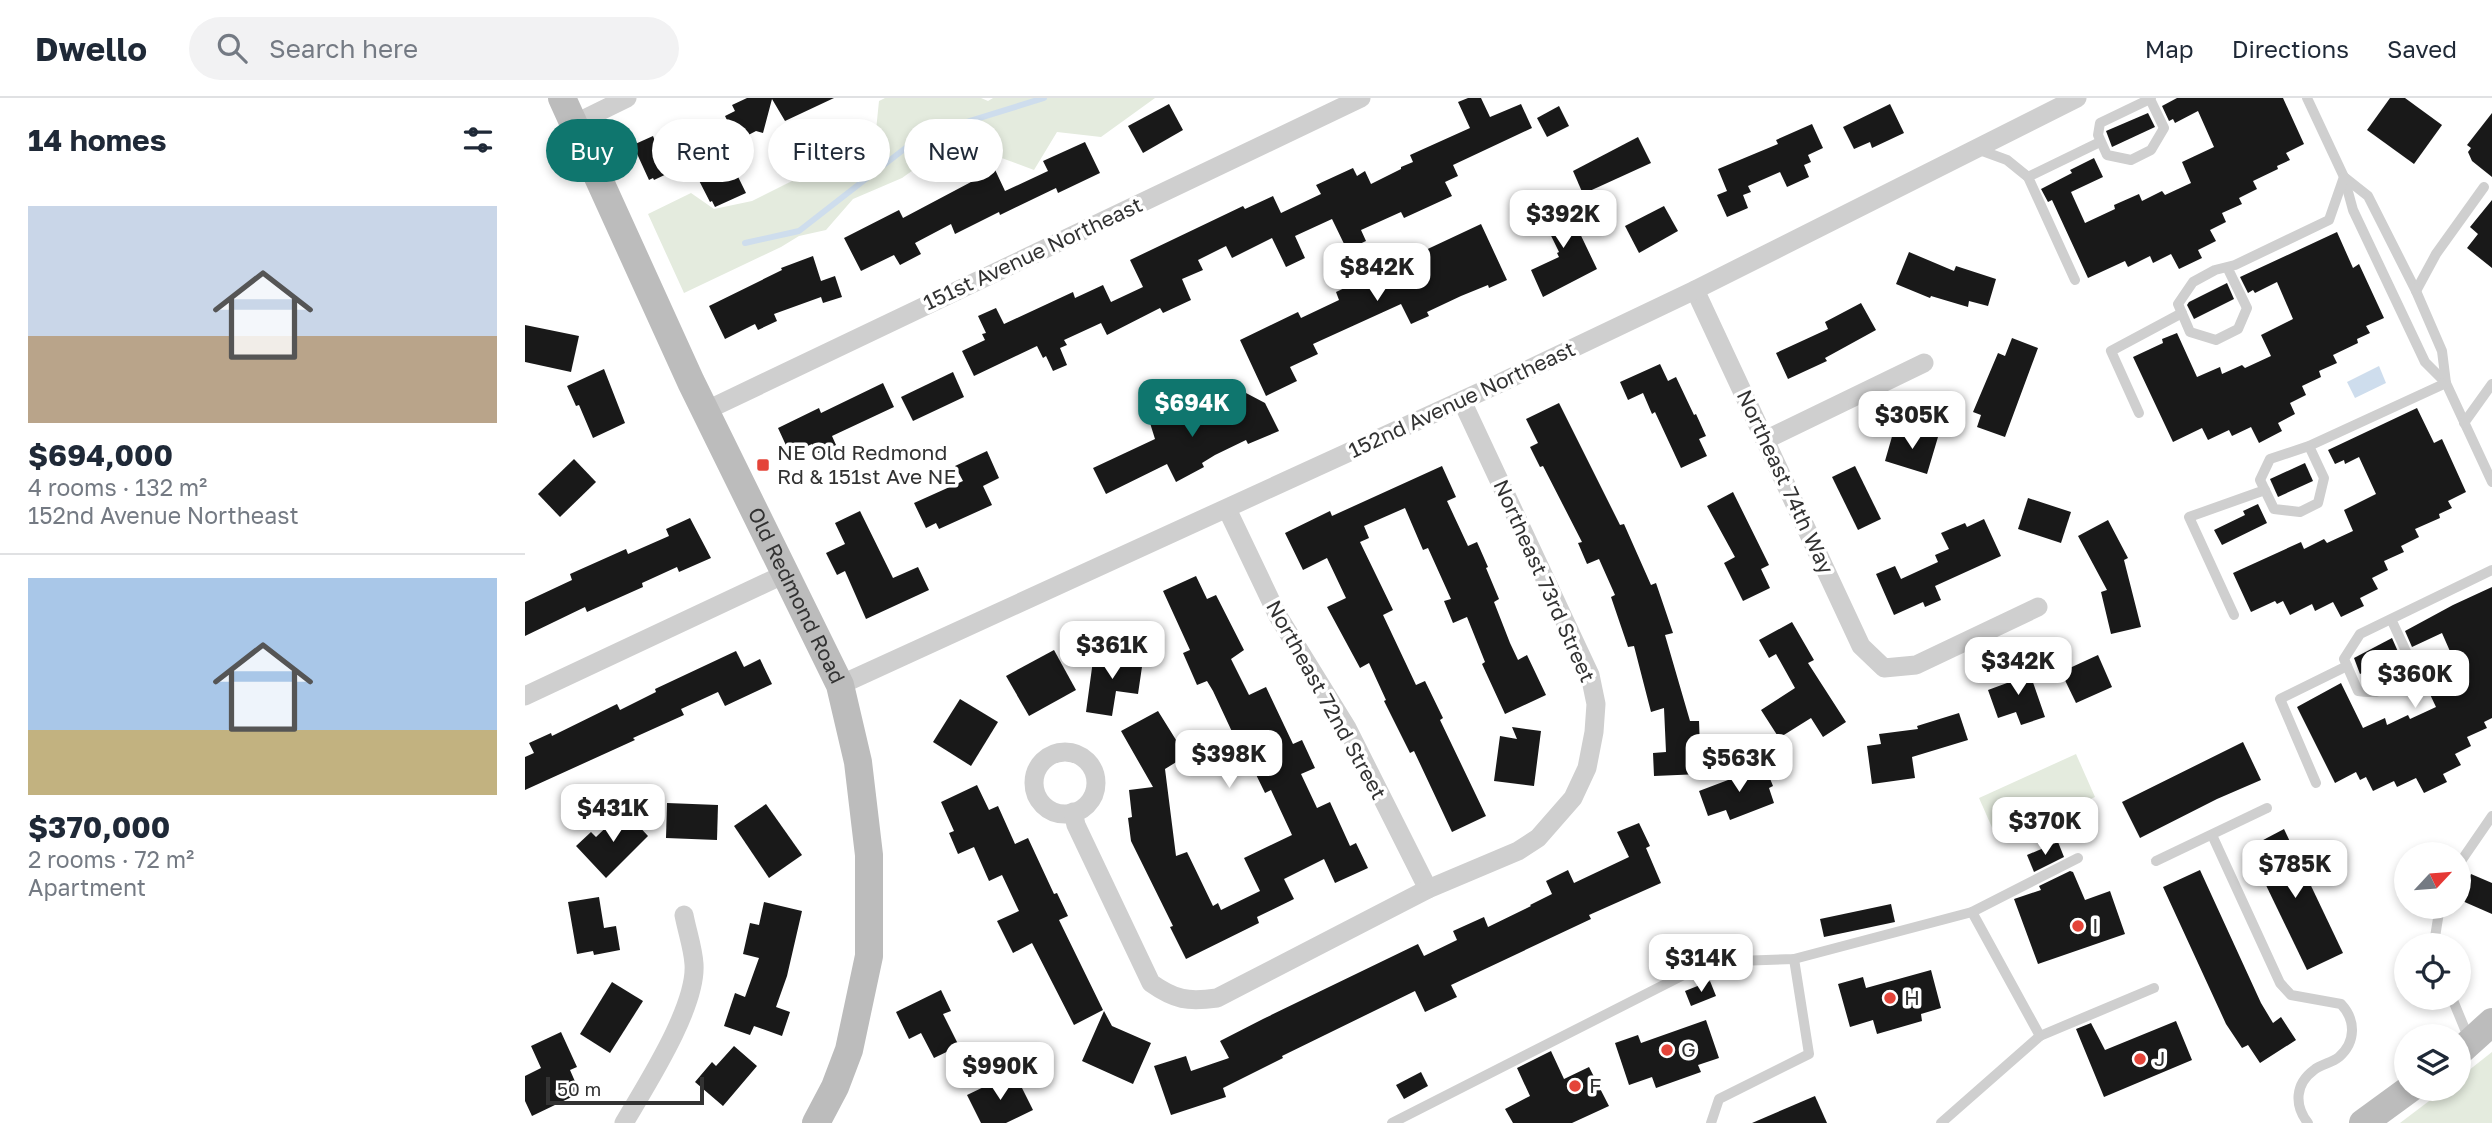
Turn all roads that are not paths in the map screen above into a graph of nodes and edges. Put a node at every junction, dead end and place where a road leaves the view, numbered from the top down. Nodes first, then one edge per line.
1 (562, 98) edge
2 (627, 98) edge
3 (1361, 98) edge
4 (2077, 98) edge
5 (2151, 98) edge
6 (2311, 99) edge
7 (572, 119) edge
8 (584, 119) edge
9 (2100, 142) junction
10 (1977, 149) junction
11 (2028, 177) junction
12 (2344, 177) junction
13 (600, 182) edge
14 (2484, 187) dead end
15 (2227, 267) junction
16 (2075, 280) dead end
17 (1695, 290) junction
18 (2416, 291) junction
19 (2182, 313) junction
20 (1924, 363) dead end
21 (2446, 383) junction
22 (2492, 384) edge
23 (1462, 401) junction
24 (705, 411) junction
25 (2139, 413) dead end
26 (2464, 423) junction
27 (1765, 440) junction
28 (2309, 446) junction
29 (2492, 482) edge
30 (2265, 490) junction
31 (1227, 509) junction
32 (2492, 570) edge
33 (785, 573) junction
34 (2038, 607) dead end
35 (2234, 615) dead end
36 (2391, 619) junction
37 (2347, 666) junction
38 (841, 685) junction
39 (525, 696) edge
40 (2316, 783) dead end
41 (2267, 808) dead end
42 (1073, 812) dead end
43 (2492, 816) edge
44 (2212, 835) junction
45 (2471, 847) edge
46 (2078, 858) dead end
47 (2155, 860) dead end
48 (1428, 889) junction
49 (1972, 912) junction
50 (684, 915) dead end
51 (1794, 958) junction
52 (2154, 988) dead end
53 (2492, 1022) edge
54 (2040, 1036) junction
55 (2471, 1041) edge
56 (2394, 1100) edge
57 (624, 1123) edge
58 (816, 1123) edge
59 (1392, 1123) edge
60 (1711, 1123) edge
61 (1941, 1123) edge
62 (2308, 1123) edge
63 (2363, 1123) edge

1 - 7 main road, Old Redmond Road
2 - 8 street
3 - 24 street, 151st Avenue Northeast
4 - 10 street, 152nd Avenue Northeast
5 - 9 lane
5 - 9 lane
6 - 12 lane
9 - 11 lane
10 - 11 lane
10 - 17 street, 152nd Avenue Northeast
11 - 16 lane
12 - 15 lane
12 - 18 lane
12 - 21 lane
13 - 24 main road, Old Redmond Road
14 - 18 lane
15 - 19 lane
15 - 19 lane
17 - 23 street, 152nd Avenue Northeast
17 - 27 street, Northeast 74th Way
18 - 21 lane
19 - 25 lane
20 - 27 street
21 - 26 lane
21 - 28 lane
22 - 26 lane
23 - 31 street, 152nd Avenue Northeast
23 - 48 street, Northeast 73rd Street
24 - 33 main road, Old Redmond Road
26 - 29 lane
27 - 34 street, Northeast 74th Way
28 - 30 lane
28 - 30 lane
30 - 35 lane
31 - 38 street, 152nd Avenue Northeast
31 - 48 street, Northeast 72nd Street
32 - 36 lane
33 - 38 main road, Old Redmond Road
33 - 39 street
36 - 37 lane
36 - 37 lane
37 - 40 lane
38 - 58 main road, Old Redmond Road
41 - 44 lane
42 - 48 street, Northeast 73rd Street
43 - 45 lane
44 - 47 lane
44 - 62 lane
46 - 49 lane
49 - 51 lane
49 - 54 lane
50 - 57 street
51 - 59 lane
51 - 60 lane
52 - 54 lane
53 - 55 main road
54 - 61 lane
56 - 63 main road

